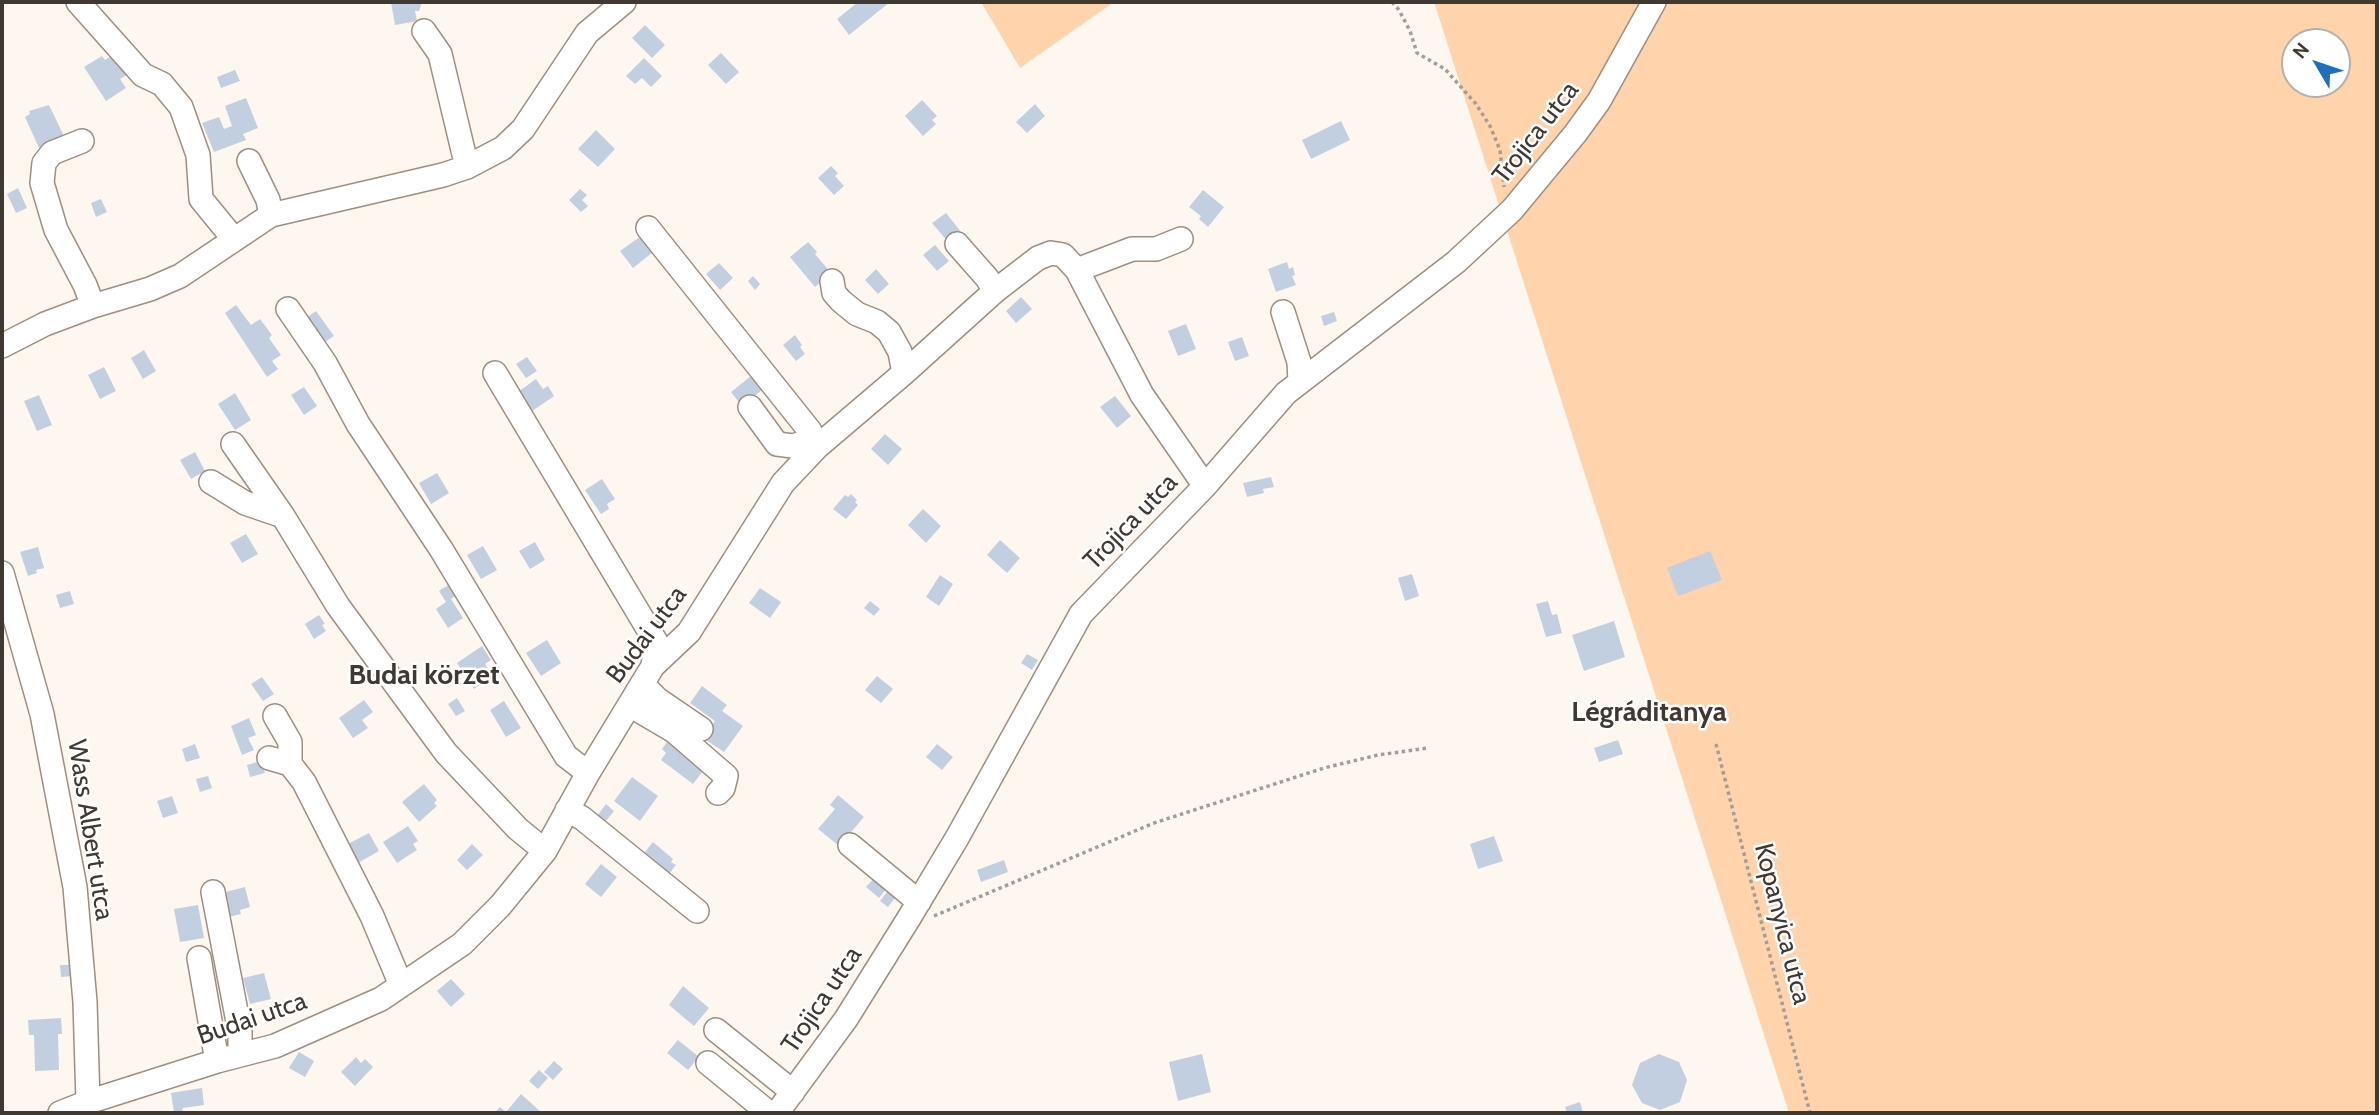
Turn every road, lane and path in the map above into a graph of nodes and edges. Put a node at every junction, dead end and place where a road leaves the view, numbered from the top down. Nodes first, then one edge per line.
1 (78, 2) edge
2 (624, 2) edge
3 (1392, 2) edge
4 (1654, 2) edge
5 (424, 31) dead end
6 (82, 141) dead end
7 (249, 161) dead end
8 (467, 167) junction
9 (1500, 194) dead end
10 (271, 215) junction
11 (648, 228) dead end
12 (233, 238) junction
13 (1181, 239) dead end
14 (957, 244) dead end
15 (1077, 270) junction
16 (832, 281) dead end
17 (995, 291) junction
18 (93, 306) junction
19 (288, 309) dead end
20 (1283, 312) dead end
21 (2, 346) edge
22 (495, 373) dead end
23 (904, 373) junction
24 (1300, 382) junction
25 (750, 407) dead end
26 (816, 443) junction
27 (233, 444) dead end
28 (211, 482) dead end
29 (1205, 486) junction
30 (283, 516) junction
31 (2, 573) edge
32 (648, 675) junction
33 (629, 705) junction
34 (275, 716) dead end
35 (701, 729) dead end
36 (1716, 744) dead end
37 (1428, 748) dead end
38 (588, 773) junction
39 (718, 793) dead end
40 (568, 810) junction
41 (850, 845) dead end
42 (545, 851) junction
43 (213, 892) dead end
44 (914, 910) junction
45 (697, 911) dead end
46 (199, 958) dead end
47 (401, 985) junction
48 (716, 1030) dead end
49 (240, 1055) junction
50 (217, 1061) junction
51 (708, 1063) dead end
52 (793, 1093) junction
53 (88, 1102) junction
54 (60, 1113) edge
55 (769, 1113) edge
56 (777, 1113) edge
57 (1810, 1113) edge

1 - 12 street
2 - 8 street
3 - 9 path
4 - 24 street, Trojica utca
5 - 8 street
6 - 18 street
7 - 10 street
8 - 10 street
10 - 12 street
11 - 26 street
12 - 18 street
13 - 15 street
14 - 17 street
15 - 17 street, Budai utca
15 - 29 street
16 - 23 street
17 - 23 street, Budai utca
18 - 21 street
19 - 38 street
20 - 24 street
22 - 32 street
23 - 26 street, Budai utca
24 - 29 street, Trojica utca
25 - 26 street
26 - 32 street, Budai utca
27 - 30 street
28 - 30 street
29 - 44 street, Trojica utca
30 - 42 street
31 - 53 street, Wass Albert utca
32 - 33 street, Budai utca
32 - 35 street
33 - 38 street, Budai utca
33 - 39 street
34 - 47 street
36 - 57 path, Kopanyica utca
37 - 44 path
38 - 40 street, Budai utca
40 - 42 street, Budai utca
40 - 45 street
41 - 44 street
42 - 47 street, Budai utca
43 - 49 street
44 - 52 street, Trojica utca
46 - 50 street
47 - 49 street, Budai utca
48 - 52 street
49 - 50 street, Budai utca
50 - 53 street, Budai utca
51 - 55 street
52 - 56 street, Trojica utca
53 - 54 street, Budai utca

